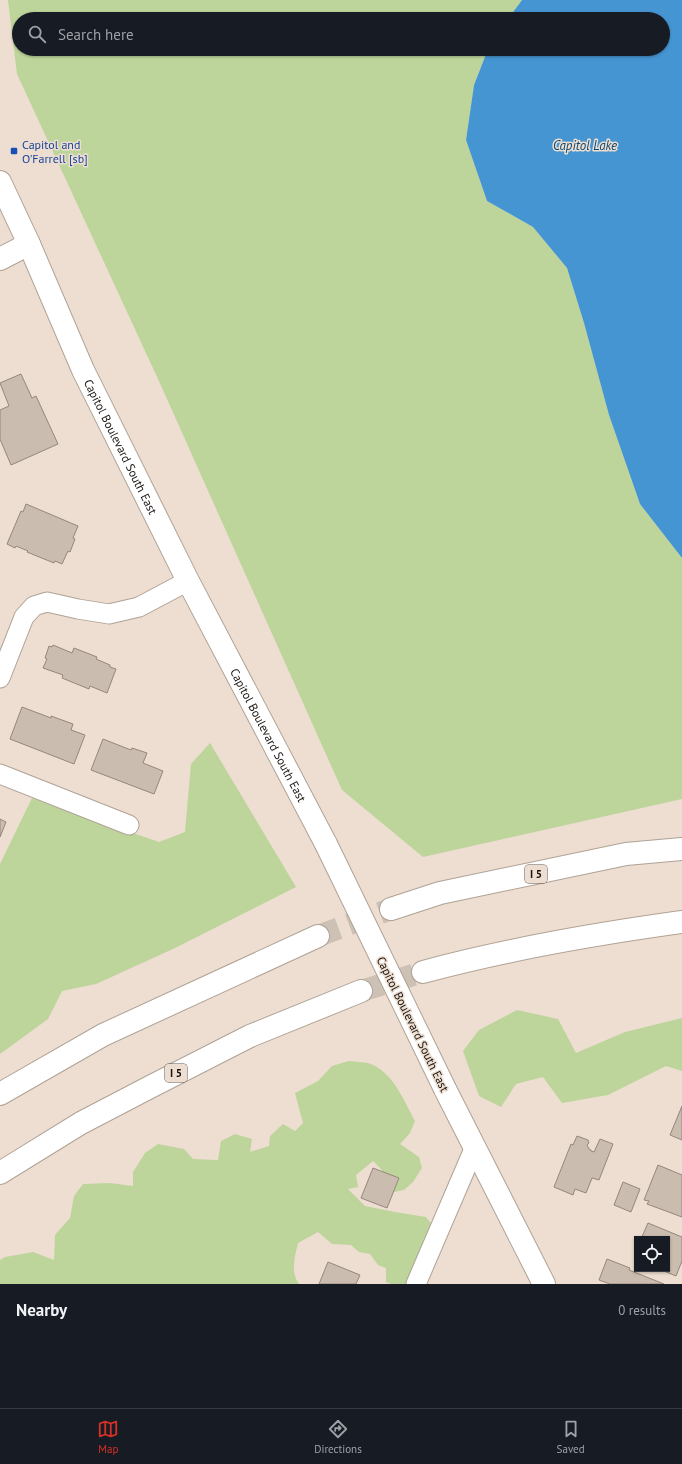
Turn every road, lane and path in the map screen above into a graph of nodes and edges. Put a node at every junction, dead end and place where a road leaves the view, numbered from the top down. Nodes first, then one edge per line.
1 (0, 182) edge
2 (29, 244) junction
3 (0, 259) edge
4 (188, 581) junction
5 (0, 678) edge
6 (0, 774) edge
7 (130, 825) dead end
8 (682, 849) edge
9 (391, 909) tunnel mouth
10 (682, 922) edge
11 (318, 936) tunnel mouth
12 (423, 972) tunnel mouth
13 (361, 991) tunnel mouth
14 (0, 1094) edge
15 (474, 1149) junction
16 (0, 1173) edge
17 (416, 1284) edge
18 (544, 1284) edge

1 - 2 main road, Capitol Boulevard South East
2 - 3 main road
2 - 4 main road, Capitol Boulevard South East
4 - 5 street
4 - 15 main road, Capitol Boulevard South East, bridge
6 - 7 street
8 - 9 main road, I 5
10 - 12 main road
11 - 14 main road
13 - 16 main road, I 5
15 - 17 street
15 - 18 main road, Capitol Boulevard South East

